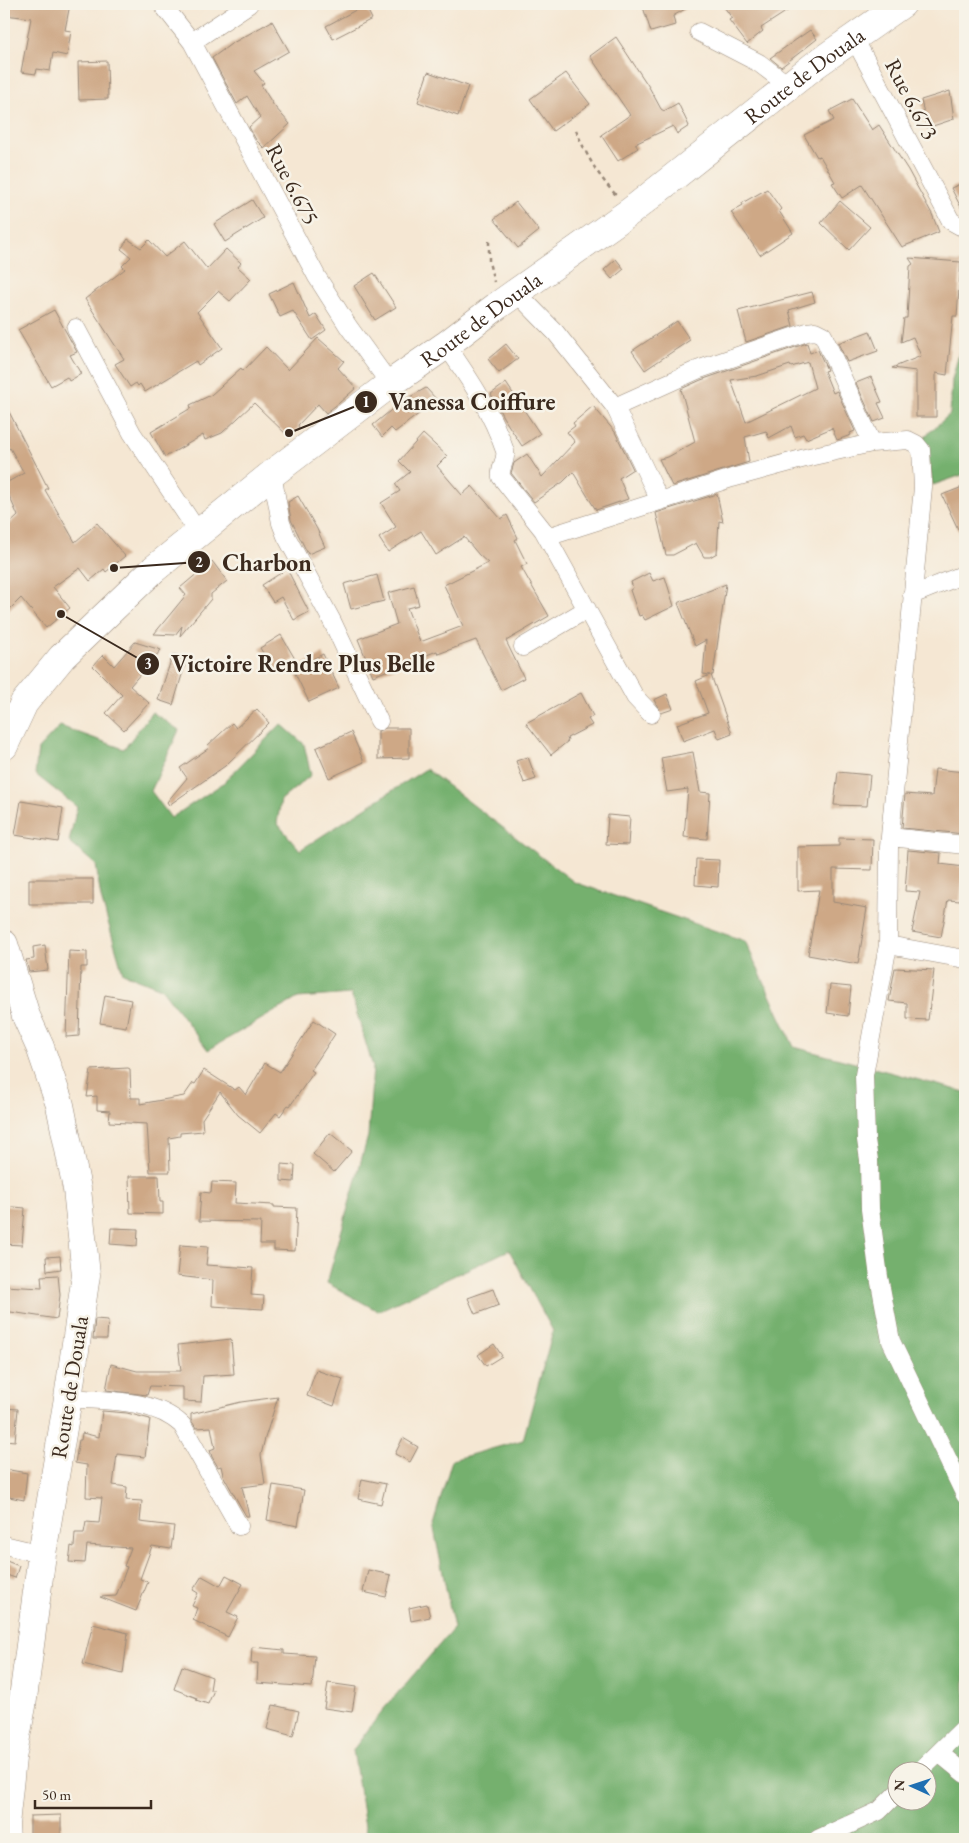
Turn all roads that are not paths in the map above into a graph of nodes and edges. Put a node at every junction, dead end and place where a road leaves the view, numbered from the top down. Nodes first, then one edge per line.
1 (162, 4) edge
2 (249, 4) edge
3 (902, 4) edge
4 (699, 32) dead end
5 (854, 38) junction
6 (192, 42) junction
7 (789, 86) junction
8 (965, 226) edge
9 (507, 299) junction
10 (76, 328) dead end
11 (446, 345) junction
12 (390, 384) junction
13 (615, 407) junction
14 (872, 443) junction
15 (272, 474) junction
16 (660, 501) junction
17 (198, 532) junction
18 (547, 537) junction
19 (965, 574) edge
20 (912, 594) junction
21 (587, 608) junction
22 (523, 647) dead end
23 (14, 704) edge
24 (651, 714) dead end
25 (379, 721) dead end
26 (4, 746) edge
27 (890, 837) junction
28 (965, 845) edge
29 (4, 944) edge
30 (888, 945) junction
31 (965, 959) edge
32 (68, 1398) junction
33 (965, 1495) edge
34 (239, 1526) dead end
35 (4, 1545) edge
36 (42, 1554) junction
37 (965, 1726) edge
38 (939, 1753) junction
39 (932, 1760) edge
40 (965, 1774) edge
41 (886, 1804) edge
42 (5, 1830) edge
43 (818, 1839) edge

1 - 6 street, Rue 6.675
2 - 6 street
3 - 5 highway, Route de Douala
4 - 7 street
5 - 7 highway, Route de Douala
5 - 8 street, Rue 6.673
6 - 12 street, Rue 6.675
7 - 9 highway, Route de Douala
9 - 11 highway, Route de Douala
9 - 13 street
10 - 17 street
11 - 12 highway, Route de Douala
11 - 18 street
12 - 15 highway, Route de Douala
13 - 14 street
13 - 16 street
14 - 16 street
14 - 20 street
15 - 17 highway, Route de Douala
15 - 25 street
16 - 18 street
17 - 23 highway, Route de Douala
18 - 21 street
19 - 20 street
20 - 27 street
21 - 22 street
21 - 24 street
23 - 26 highway, Route de Douala
27 - 28 street
27 - 30 street
29 - 32 highway, Route de Douala
30 - 31 street
30 - 33 street
32 - 34 street
32 - 36 highway, Route de Douala
35 - 36 street
36 - 42 highway, Route de Douala
37 - 38 street
38 - 39 street
38 - 40 street
41 - 43 street

